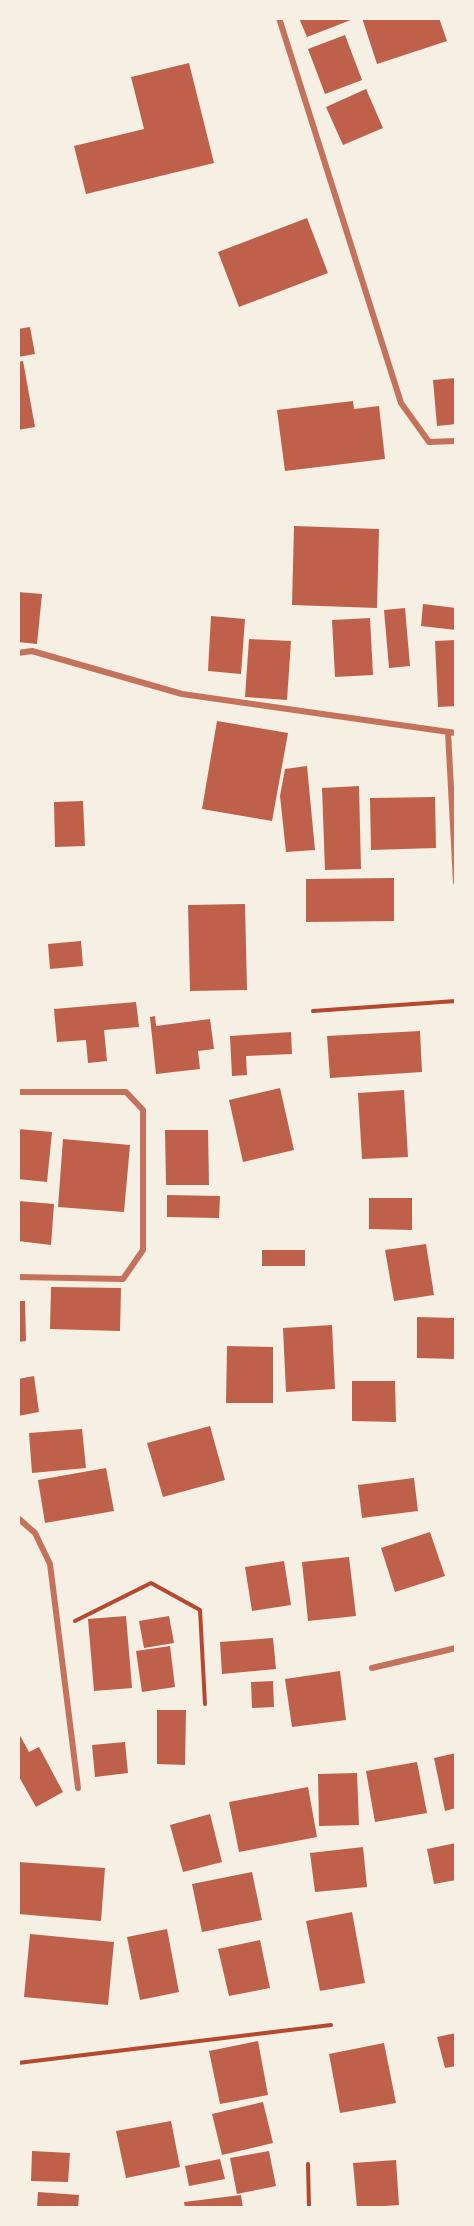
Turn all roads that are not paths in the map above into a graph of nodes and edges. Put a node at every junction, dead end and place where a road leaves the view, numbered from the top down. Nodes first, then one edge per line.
1 (279, 18) edge
2 (456, 441) edge
3 (18, 654) edge
4 (448, 732) junction
5 (456, 733) edge
6 (456, 882) edge
7 (18, 1092) edge
8 (18, 1277) edge
9 (18, 1518) edge
10 (456, 1648) edge
11 (372, 1668) dead end
12 (78, 1788) dead end

1 - 2 street
3 - 4 street
4 - 5 street
4 - 6 street
7 - 8 street
9 - 12 street
10 - 11 street

